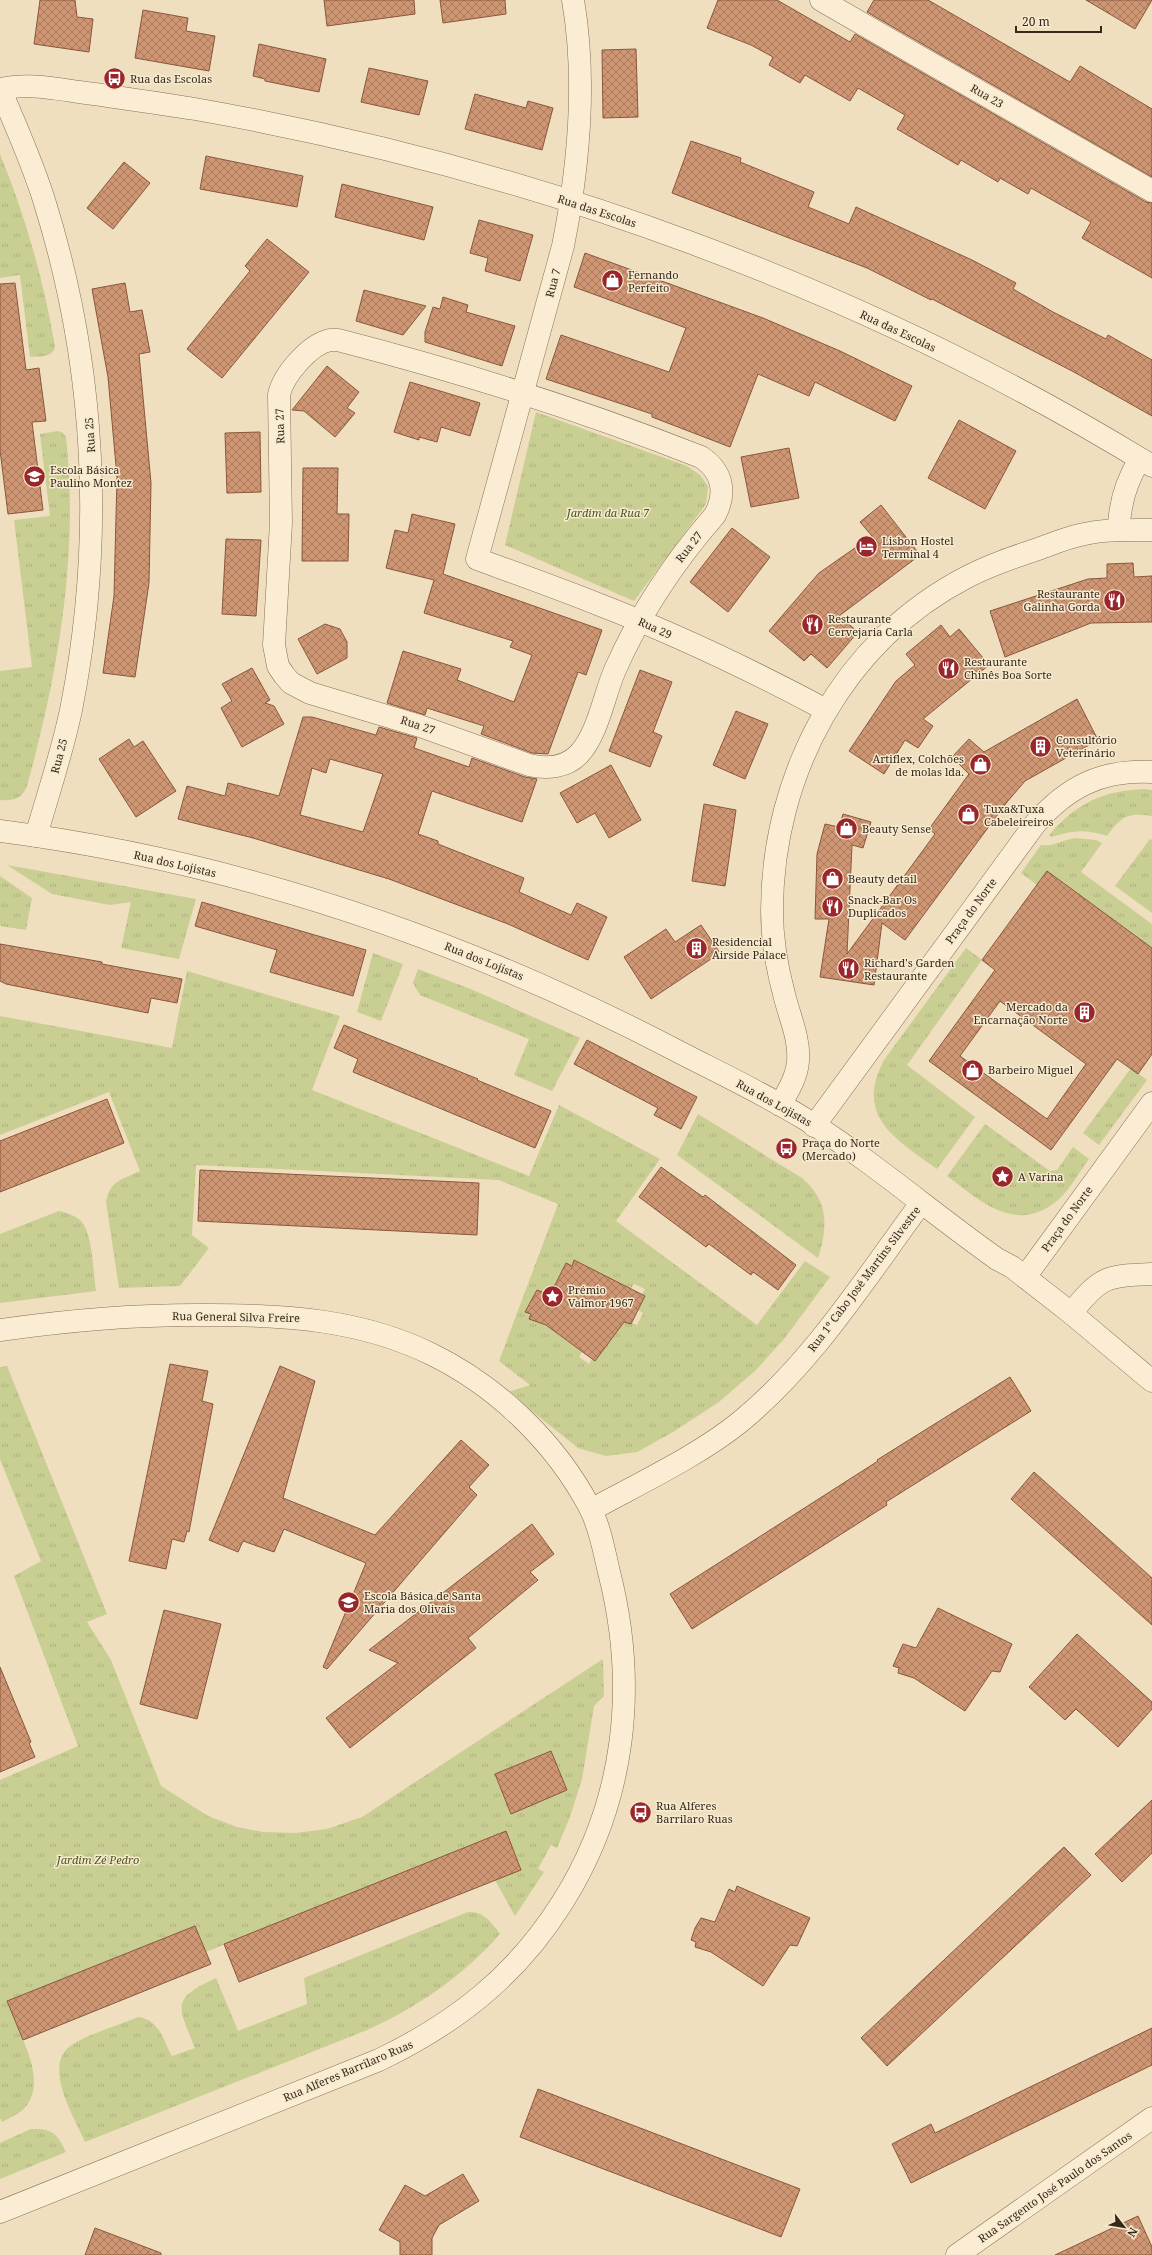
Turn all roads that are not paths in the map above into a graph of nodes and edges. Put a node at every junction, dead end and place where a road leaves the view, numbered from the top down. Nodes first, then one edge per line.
1 (573, 0) edge
2 (821, 0) edge
3 (4, 84) edge
4 (1152, 191) edge
5 (572, 202) junction
6 (523, 392) junction
7 (1146, 462) edge
8 (1119, 530) junction
9 (1152, 530) edge
10 (478, 560) joint
11 (640, 621) junction
12 (826, 710) junction
13 (1152, 772) edge
14 (0, 831) edge
15 (36, 836) junction
16 (1152, 1103) edge
17 (780, 1105) junction
18 (814, 1126) junction
19 (921, 1203) junction
20 (1152, 1274) edge
21 (1025, 1277) junction
22 (1071, 1313) junction
23 (0, 1330) edge
24 (1152, 1381) edge
25 (591, 1510) junction
26 (1152, 2118) edge
27 (0, 2212) edge
28 (958, 2255) edge

1 - 5 street, Rua 7
2 - 4 street, Rua 23
3 - 5 street, Rua das Escolas
3 - 15 street, Rua 25
5 - 6 street, Rua 7
5 - 7 street, Rua das Escolas
6 - 10 street, Rua 7
6 - 11 street, Rua 27
6 - 11 street, Rua 27
7 - 8 street
8 - 9 street
8 - 12 street
10 - 11 street, Rua 29
11 - 12 street, Rua 29
12 - 17 street
13 - 18 street, Praça do Norte
14 - 15 street, Rua dos Lojistas
15 - 17 street, Rua dos Lojistas
16 - 21 street, Praça do Norte
17 - 18 street, Rua dos Lojistas
18 - 19 street, Rua dos Lojistas
19 - 21 street, Rua 1º Cabo José Martins Silvestre
19 - 25 street, Rua 1º Cabo José Martins Silvestre
20 - 22 street
21 - 22 street, Rua 1º Cabo José Martins Silvestre
22 - 24 street, Rua 1º Cabo José Martins Silvestre
23 - 25 street, Rua General Silva Freire
25 - 27 street, Rua Alferes Barrilaro Ruas
26 - 28 street, Rua Sargento José Paulo dos Santos

